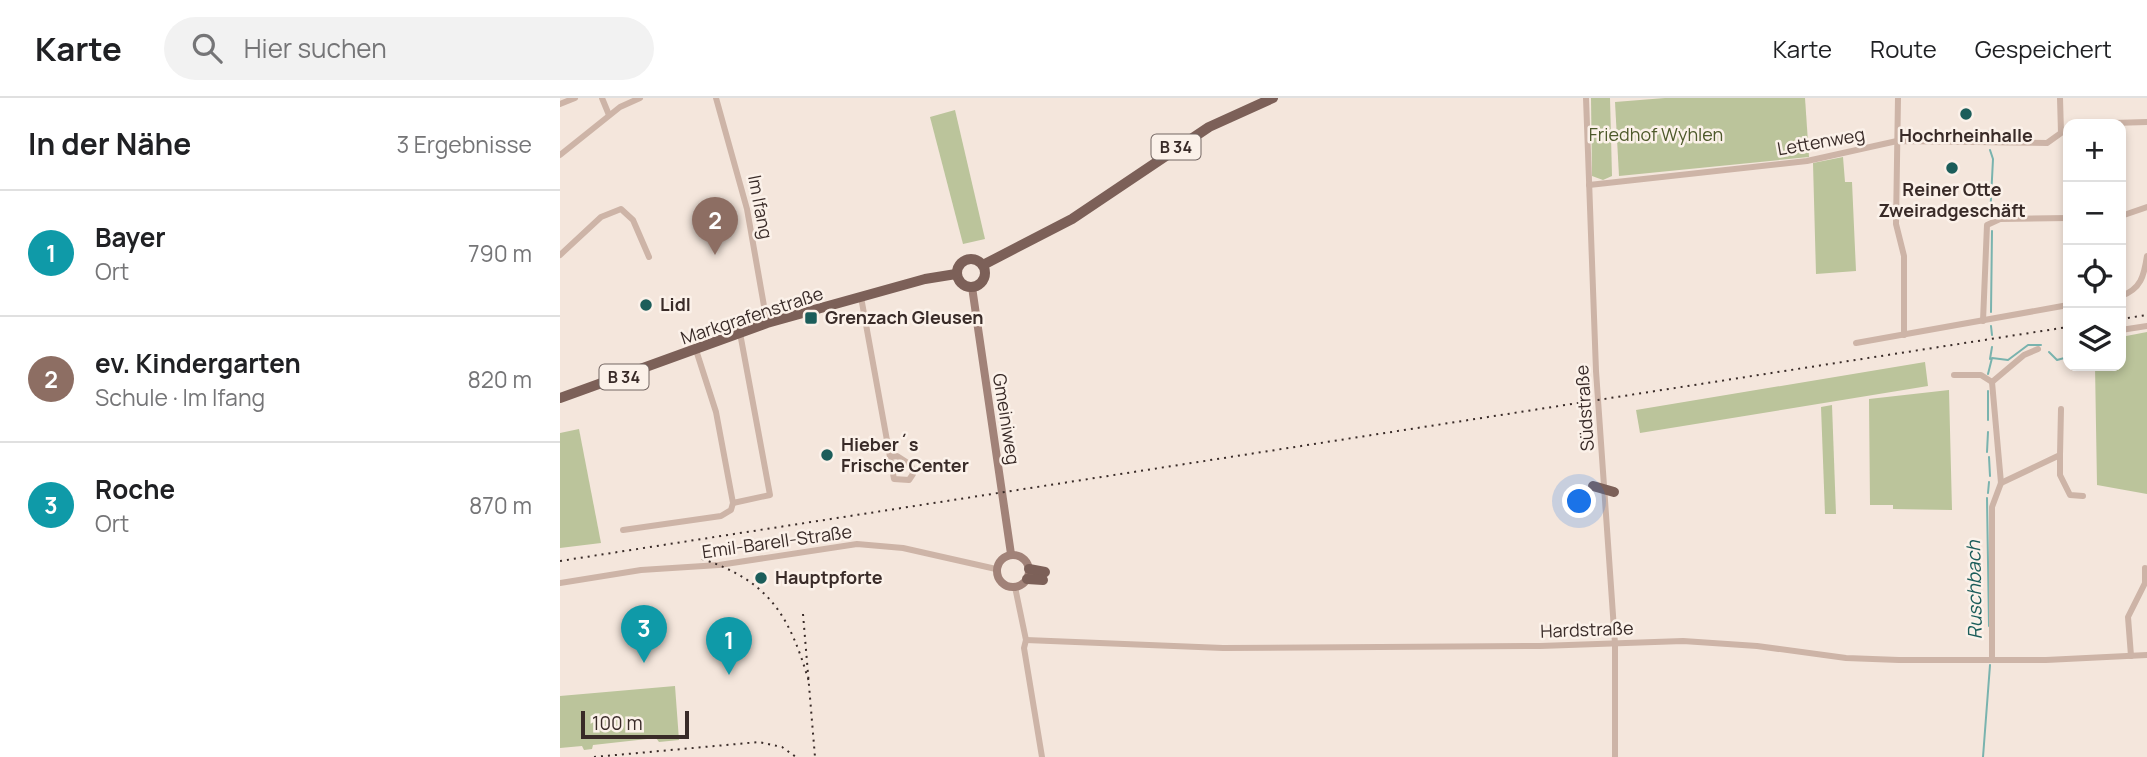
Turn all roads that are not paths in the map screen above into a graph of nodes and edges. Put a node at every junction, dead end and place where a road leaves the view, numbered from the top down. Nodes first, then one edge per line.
1 (575, 98) edge
2 (602, 98) edge
3 (640, 98) edge
4 (716, 98) edge
5 (1273, 98) edge
6 (1586, 98) edge
7 (1898, 98) edge
8 (2060, 98) edge
9 (560, 104) edge
10 (610, 115) junction
11 (2147, 122) edge
12 (2126, 123) edge
13 (1897, 141) junction
14 (560, 155) edge
15 (1589, 185) junction
16 (2147, 207) edge
17 (2126, 214) edge
18 (2063, 218) edge
19 (560, 255) edge
20 (2147, 256) edge
21 (649, 257) dead end
22 (983, 265) junction
23 (956, 274) junction
24 (972, 287) junction
25 (2126, 294) edge
26 (861, 297) junction
27 (2063, 306) edge
28 (1983, 321) junction
29 (767, 323) junction
30 (2147, 327) edge
31 (2126, 329) edge
32 (740, 333) junction
33 (1904, 335) junction
34 (1856, 343) dead end
35 (2038, 349) dead end
36 (696, 350) junction
37 (1954, 375) dead end
38 (1992, 382) junction
39 (560, 398) edge
40 (2061, 409) dead end
41 (2060, 455) junction
42 (890, 457) junction
43 (2001, 483) junction
44 (1593, 486) dead end
45 (1614, 492) dead end
46 (2083, 496) dead end
47 (733, 503) junction
48 (622, 530) dead end
49 (1011, 554) junction
50 (2145, 568) dead end
51 (996, 569) junction
52 (1028, 574) junction
53 (1044, 576) dead end
54 (560, 583) edge
55 (1015, 587) junction
56 (1026, 640) junction
57 (1615, 643) junction
58 (2147, 654) edge
59 (2131, 656) junction
60 (1992, 660) junction
61 (1042, 757) edge
62 (1615, 757) edge

1 - 9 street
2 - 10 street
3 - 10 street
4 - 29 street, Im Ifang
5 - 22 main road, B 34
6 - 15 street, Südstraße
7 - 13 street
8 - 13 street, Lettenweg
10 - 14 street
11 - 12 street
13 - 15 street, Lettenweg
13 - 33 street
15 - 57 street, Südstraße
16 - 17 street
18 - 28 street
19 - 21 street
20 - 25 street
22 - 23 main road
22 - 24 main road
23 - 24 main road
23 - 26 main road, Markgrafenstraße / B 34
24 - 49 street, Gmeiniweg
26 - 29 main road, Markgrafenstraße / B 34
26 - 42 street
27 - 28 street
28 - 33 street
29 - 32 main road, Markgrafenstraße / B 34
30 - 31 street
32 - 36 main road, Markgrafenstraße / B 34
32 - 47 street
33 - 34 street
35 - 38 street
36 - 39 main road, Markgrafenstraße / B 34
36 - 47 street
37 - 38 street
38 - 43 street
40 - 41 street
41 - 43 street
41 - 46 street
42 - 42 street
43 - 60 street
44 - 45 main road, bridge
47 - 48 street
49 - 51 street
49 - 52 street
50 - 59 street
51 - 54 street, Emil-Barell-Straße
51 - 55 street
52 - 53 main road
52 - 55 street
55 - 56 street
56 - 57 street, Hardstraße
56 - 61 street
57 - 60 street, Hardstraße
57 - 62 street, Südstraße
58 - 59 street, Hardstraße
59 - 60 street, Hardstraße

